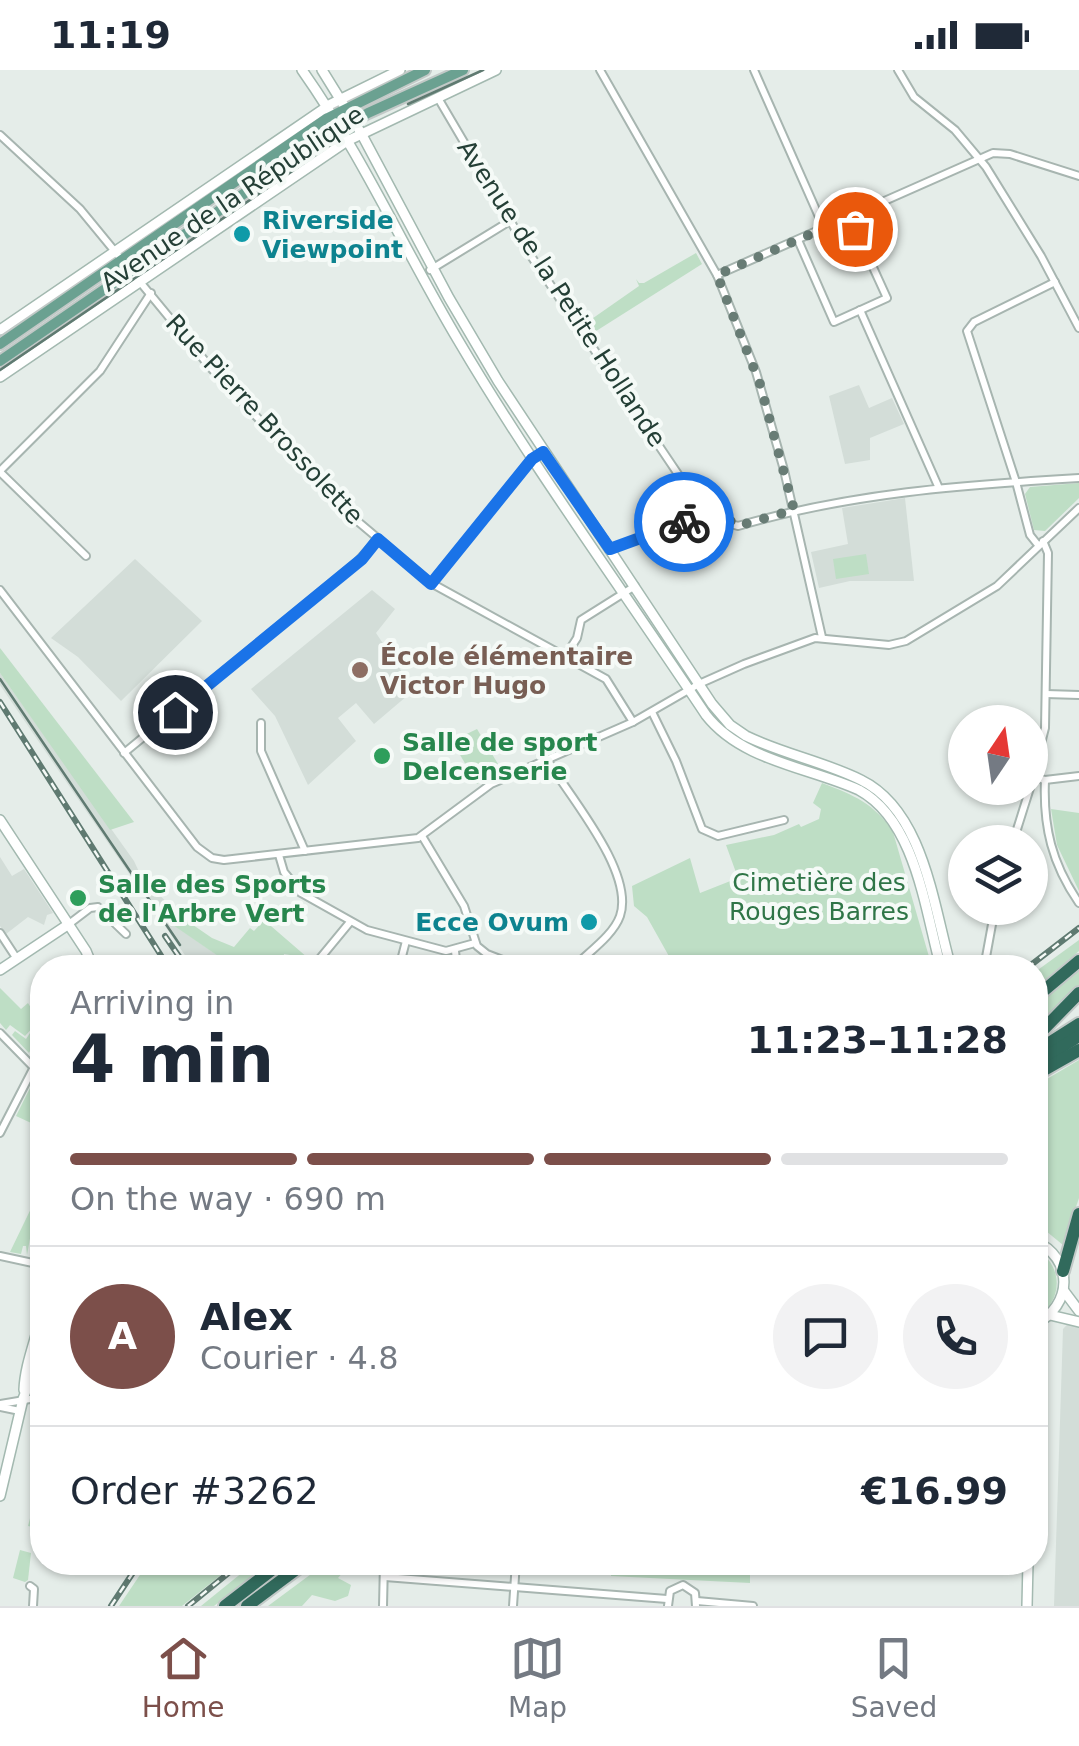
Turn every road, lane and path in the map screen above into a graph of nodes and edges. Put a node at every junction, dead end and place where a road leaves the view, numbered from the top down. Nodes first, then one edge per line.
1 (302, 70) edge
2 (400, 70) edge
3 (425, 70) edge
4 (437, 70) edge
5 (452, 70) edge
6 (463, 70) edge
7 (496, 70) edge
8 (600, 70) edge
9 (754, 70) edge
10 (898, 70) edge
11 (324, 74) edge
12 (312, 84) junction
13 (437, 97) junction
14 (351, 109) junction
15 (331, 121) junction
16 (362, 133) junction
17 (0, 135) edge
18 (347, 142) junction
19 (980, 160) junction
20 (1079, 176) edge
21 (850, 217) junction
22 (510, 221) junction
23 (824, 228) junction
24 (798, 240) junction
25 (129, 260) junction
26 (432, 268) junction
27 (116, 273) dead end
28 (717, 275) junction
29 (421, 276) junction
30 (142, 281) junction
31 (1056, 282) junction
32 (151, 293) junction
33 (860, 310) junction
34 (1079, 328) edge
35 (0, 330) edge
36 (0, 352) edge
37 (0, 377) edge
38 (543, 452) junction
39 (532, 459) junction
40 (0, 471) edge
41 (1079, 478) edge
42 (1016, 482) junction
43 (938, 486) junction
44 (712, 508) junction
45 (1079, 508) edge
46 (794, 510) junction
47 (378, 539) junction
48 (1040, 543) junction
49 (610, 549) junction
50 (86, 556) dead end
51 (431, 584) junction
52 (630, 589) junction
53 (0, 590) edge
54 (822, 637) junction
55 (566, 655) junction
56 (699, 684) junction
57 (689, 690) junction
58 (1046, 694) junction
59 (1079, 695) edge
60 (1046, 705) edge
61 (652, 712) junction
62 (633, 722) junction
63 (261, 723) dead end
64 (124, 753) junction
65 (546, 758) junction
66 (1079, 776) edge
67 (1048, 780) edge
68 (1045, 805) edge
69 (0, 820) edge
70 (784, 820) dead end
71 (422, 836) junction
72 (304, 852) junction
73 (279, 855) junction
74 (1079, 903) edge
75 (350, 922) junction
76 (69, 924) junction
77 (992, 925) edge
78 (0, 933) edge
79 (126, 934) dead end
80 (406, 941) junction
81 (475, 943) junction
82 (86, 951) junction
83 (455, 951) junction
84 (88, 955) edge
85 (90, 955) edge
86 (324, 955) edge
87 (402, 955) edge
88 (455, 955) edge
89 (490, 955) edge
90 (585, 955) edge
91 (936, 955) edge
92 (948, 955) edge
93 (986, 955) edge
94 (17, 959) junction
95 (1079, 961) edge
96 (0, 970) edge
97 (1048, 987) edge
98 (1079, 993) edge
99 (1079, 1024) edge
100 (1048, 1025) edge
101 (0, 1033) edge
102 (1079, 1036) edge
103 (1048, 1044) edge
104 (1079, 1050) edge
105 (1048, 1056) edge
106 (30, 1064) edge
107 (1048, 1068) edge
108 (30, 1076) edge
109 (0, 1133) edge
110 (1079, 1214) edge
111 (1048, 1249) edge
112 (0, 1256) edge
113 (30, 1263) edge
114 (1063, 1271) junction
115 (1064, 1291) junction
116 (1079, 1311) edge
117 (1048, 1312) edge
118 (1048, 1320) edge
119 (1079, 1322) edge
120 (30, 1380) edge
121 (30, 1399) edge
122 (23, 1400) junction
123 (0, 1405) edge
124 (20, 1412) junction
125 (0, 1496) edge
126 (265, 1575) edge
127 (289, 1575) edge
128 (515, 1575) edge
129 (1028, 1575) edge
130 (384, 1577) joint
131 (30, 1586) dead end
132 (514, 1587) junction
133 (668, 1602) edge
134 (697, 1604) edge
135 (33, 1606) edge
136 (225, 1606) edge
137 (247, 1606) edge
138 (383, 1606) edge
139 (514, 1606) edge
140 (753, 1606) edge
141 (1027, 1606) edge

1 - 12 main road
2 - 14 main road, Avenue de la République
3 - 14 main road
4 - 14 main road, Avenue de la République
5 - 14 main road, Avenue de la République
6 - 14 main road
7 - 13 main road, Avenue de la République
8 - 28 street
9 - 23 street
10 - 19 street
11 - 12 street
11 - 14 main road
12 - 15 main road
13 - 16 main road, Avenue de la République
13 - 22 street, Avenue de la Petite Hollande
14 - 15 main road
14 - 16 main road
15 - 18 main road
15 - 25 main road, Avenue de la République
15 - 25 main road
16 - 18 main road, Avenue de la République
16 - 26 main road
17 - 25 street, Rue Pierre Brossolette
18 - 29 main road
18 - 30 main road, Avenue de la République
19 - 20 street
19 - 21 street
19 - 31 street
21 - 23 street
21 - 33 street
22 - 26 street
22 - 44 street, Avenue de la Petite Hollande
23 - 24 street
24 - 28 street
24 - 33 street
25 - 30 street, Rue Pierre Brossolette
25 - 35 main road, Avenue de la République
25 - 36 main road
26 - 29 street
26 - 38 main road
27 - 36 main road, Avenue de la République
28 - 46 street
29 - 39 main road
30 - 32 street, Rue Pierre Brossolette
30 - 37 main road, Avenue de la République
31 - 34 street
31 - 42 street
32 - 40 street
32 - 47 street, Rue Pierre Brossolette
33 - 43 street
38 - 39 street
38 - 49 main road
39 - 51 street
39 - 52 main road
40 - 50 street
41 - 42 street
42 - 43 street
42 - 48 street
43 - 46 street
44 - 46 street, Avenue de la Petite Hollande
44 - 49 street
45 - 48 street
46 - 54 street
47 - 51 street, Rue Pierre Brossolette
47 - 64 street
48 - 54 street
48 - 58 street
49 - 52 main road
51 - 55 street, Rue Pierre Brossolette
52 - 55 street
52 - 56 main road
52 - 57 main road
53 - 64 street
54 - 56 street
55 - 62 street, Rue Pierre Brossolette
56 - 57 street
56 - 92 main road
57 - 61 street
57 - 91 main road
58 - 59 street
58 - 60 street
61 - 62 street
61 - 70 street
62 - 65 street
63 - 72 street
64 - 73 street
65 - 71 street
65 - 90 street
66 - 67 street
68 - 74 street
69 - 76 main road
71 - 72 street
71 - 81 street
72 - 73 street
73 - 75 street
75 - 80 street
75 - 86 street
76 - 79 street
76 - 82 main road
76 - 94 main road
77 - 93 street
78 - 94 street
80 - 83 street
80 - 87 street
81 - 83 street
81 - 89 street
82 - 84 main road
82 - 85 main road
83 - 88 street
94 - 96 main road
95 - 97 highway
98 - 100 highway
99 - 103 highway
101 - 106 street
102 - 105 highway
104 - 107 highway
108 - 109 street
110 - 114 highway
111 - 114 main road
112 - 113 street
114 - 115 main road
115 - 116 main road
115 - 117 main road
118 - 119 main road
120 - 122 main road
121 - 122 street
122 - 123 street
122 - 124 main road
123 - 124 street
124 - 125 main road
126 - 136 highway
127 - 137 highway
128 - 132 street
129 - 141 main road
130 - 132 street
130 - 138 street
131 - 135 street
132 - 133 street
132 - 139 street
133 - 134 street
134 - 140 street

